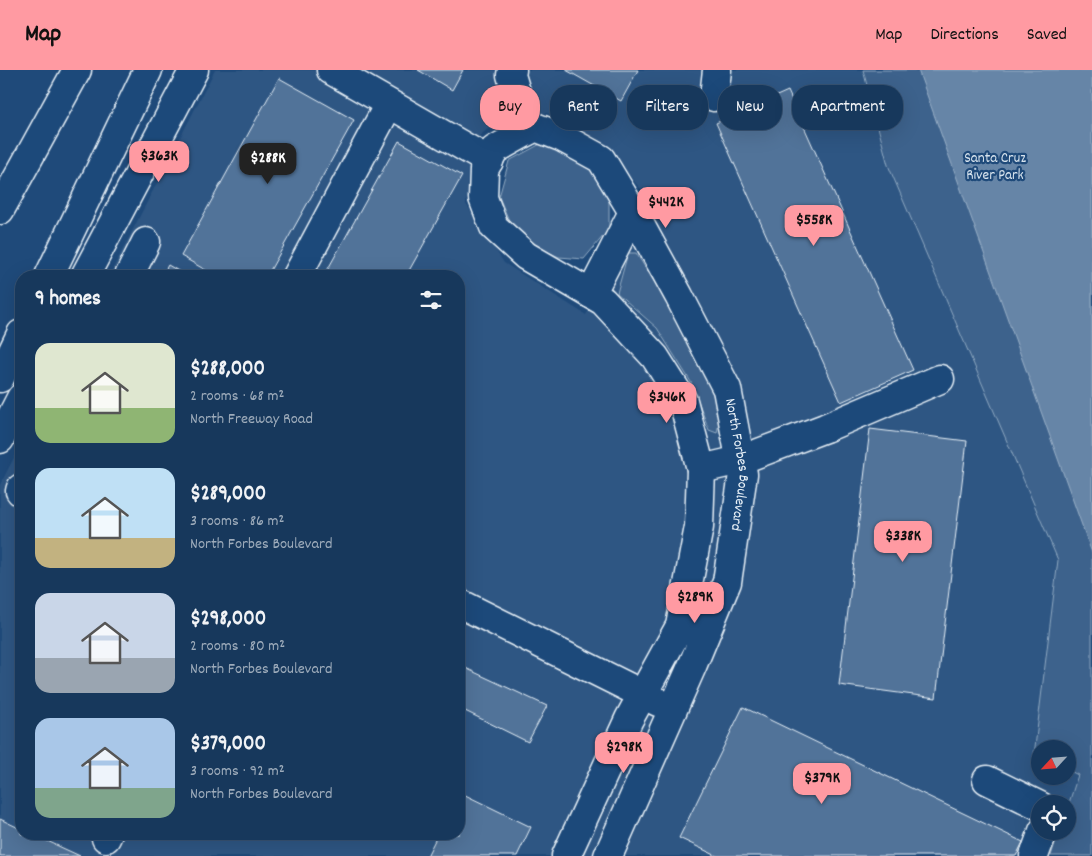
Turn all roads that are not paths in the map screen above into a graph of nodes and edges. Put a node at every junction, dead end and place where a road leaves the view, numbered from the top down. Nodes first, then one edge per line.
1 (77, 70) edge
2 (148, 70) edge
3 (194, 70) edge
4 (331, 70) edge
5 (512, 70) edge
6 (717, 70) edge
7 (714, 97) dead end
8 (389, 104) junction
9 (528, 131) junction
10 (489, 161) junction
11 (0, 210) edge
12 (633, 212) junction
13 (146, 242) dead end
14 (52, 270) edge
15 (89, 270) edge
16 (131, 270) edge
17 (301, 270) edge
18 (591, 294) junction
19 (15, 347) edge
20 (0, 378) edge
21 (940, 379) dead end
22 (15, 410) edge
23 (0, 439) edge
24 (740, 460) junction
25 (701, 468) junction
26 (465, 606) edge
27 (673, 638) junction
28 (699, 650) junction
29 (643, 694) junction
30 (673, 710) junction
31 (987, 780) dead end
32 (598, 786) junction
33 (632, 801) junction
34 (1031, 802) edge
35 (1040, 840) edge
36 (566, 856) edge
37 (608, 856) edge
38 (1034, 856) edge

1 - 11 main road
2 - 14 main road
3 - 15 main road
4 - 8 main road
5 - 9 main road
6 - 7 main road
8 - 10 main road
8 - 17 main road
9 - 10 main road
9 - 12 main road, North Forbes Boulevard
10 - 18 main road, North Forbes Boulevard
12 - 18 main road
12 - 24 main road, North Forbes Boulevard
13 - 16 main road
18 - 25 main road, North Forbes Boulevard
19 - 20 main road
21 - 24 main road
22 - 23 main road
24 - 25 main road
24 - 28 main road, North Forbes Boulevard
25 - 27 main road, North Forbes Boulevard
26 - 29 main road
27 - 28 main road
27 - 29 main road, North Forbes Boulevard
28 - 30 main road, North Forbes Boulevard
29 - 30 main road
29 - 32 main road, North Forbes Boulevard
30 - 33 main road, North Forbes Boulevard
31 - 34 main road
32 - 33 main road
32 - 36 main road, North Forbes Boulevard
33 - 37 main road, North Forbes Boulevard
35 - 38 main road

